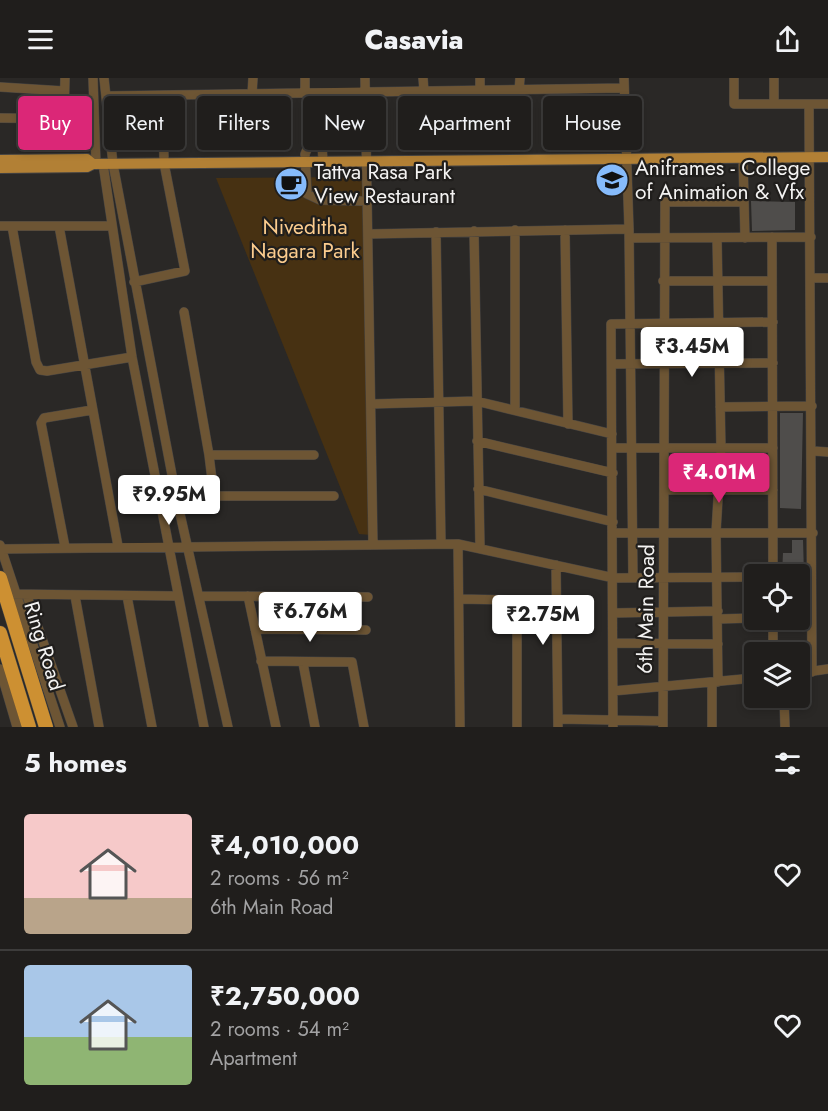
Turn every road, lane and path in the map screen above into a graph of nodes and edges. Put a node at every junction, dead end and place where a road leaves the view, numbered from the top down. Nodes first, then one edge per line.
1 (64, 78) edge
2 (93, 78) edge
3 (104, 78) edge
4 (253, 78) edge
5 (305, 78) edge
6 (365, 78) edge
7 (423, 78) edge
8 (480, 78) edge
9 (519, 78) edge
10 (572, 78) edge
11 (734, 78) edge
12 (774, 78) edge
13 (624, 83) edge
14 (0, 87) edge
15 (572, 90) junction
16 (64, 91) junction
17 (480, 91) junction
18 (519, 91) junction
19 (365, 92) junction
20 (424, 92) junction
21 (305, 93) junction
22 (252, 94) junction
23 (64, 96) edge
24 (106, 96) edge
25 (163, 96) edge
26 (774, 104) junction
27 (809, 104) junction
28 (828, 104) edge
29 (0, 118) edge
30 (18, 118) edge
31 (94, 119) joint
32 (104, 150) edge
33 (164, 150) edge
34 (627, 157) junction
35 (809, 157) junction
36 (828, 157) edge
37 (743, 158) junction
38 (0, 160) edge
39 (305, 161) junction
40 (323, 161) junction
41 (365, 161) junction
42 (164, 163) junction
43 (101, 164) junction
44 (0, 168) edge
45 (361, 201) dead end
46 (744, 202) junction
47 (0, 226) edge
48 (12, 226) junction
49 (59, 226) junction
50 (111, 226) junction
51 (565, 230) junction
52 (474, 231) junction
53 (515, 231) junction
54 (436, 232) junction
55 (629, 233) junction
56 (368, 234) junction
57 (772, 237) junction
58 (811, 237) junction
59 (717, 238) junction
60 (745, 238) junction
61 (664, 239) junction
62 (812, 278) junction
63 (828, 278) edge
64 (772, 280) junction
65 (663, 281) junction
66 (718, 281) junction
67 (134, 282) junction
68 (184, 312) dead end
69 (718, 322) junction
70 (773, 322) junction
71 (631, 323) junction
72 (663, 323) junction
73 (132, 357) junction
74 (773, 363) junction
75 (612, 364) junction
76 (631, 364) junction
77 (664, 364) junction
78 (719, 364) junction
79 (85, 365) junction
80 (438, 401) junction
81 (476, 401) junction
82 (371, 404) junction
83 (773, 406) junction
84 (812, 406) junction
85 (720, 407) junction
86 (93, 410) junction
87 (515, 410) junction
88 (568, 424) junction
89 (612, 434) junction
90 (477, 441) junction
91 (613, 448) junction
92 (632, 448) junction
93 (664, 448) junction
94 (773, 448) junction
95 (721, 449) junction
96 (813, 452) junction
97 (828, 452) edge
98 (209, 455) junction
99 (314, 455) dead end
100 (613, 473) junction
101 (478, 489) junction
102 (665, 490) junction
103 (773, 490) junction
104 (720, 491) junction
105 (176, 496) junction
106 (214, 496) junction
107 (334, 496) dead end
108 (613, 522) junction
109 (716, 532) junction
110 (613, 533) junction
111 (632, 533) junction
112 (665, 533) junction
113 (772, 533) junction
114 (813, 533) junction
115 (373, 544) junction
116 (441, 544) junction
117 (458, 544) junction
118 (118, 546) junction
119 (168, 546) junction
120 (188, 546) junction
121 (1, 547) edge
122 (65, 547) junction
123 (480, 547) junction
124 (773, 564) edge
125 (556, 565) junction
126 (719, 577) junction
127 (744, 577) edge
128 (614, 578) junction
129 (633, 578) junction
130 (665, 578) junction
131 (5, 587) edge
132 (27, 596) junction
133 (75, 596) junction
134 (127, 596) junction
135 (200, 596) junction
136 (248, 596) junction
137 (176, 597) junction
138 (368, 597) dead end
139 (459, 599) junction
140 (517, 600) junction
141 (556, 601) junction
142 (614, 612) junction
143 (664, 612) junction
144 (718, 615) junction
145 (744, 617) edge
146 (255, 629) junction
147 (366, 630) dead end
148 (0, 633) edge
149 (613, 643) junction
150 (663, 644) junction
151 (718, 644) junction
152 (261, 661) junction
153 (303, 663) junction
154 (0, 669) edge
155 (828, 669) edge
156 (812, 672) joint
157 (744, 679) edge
158 (715, 682) junction
159 (663, 687) junction
160 (613, 692) junction
161 (784, 708) edge
162 (558, 723) edge
163 (613, 723) edge
164 (663, 724) edge
165 (17, 727) edge
166 (29, 727) edge
167 (46, 727) edge
168 (60, 727) edge
169 (73, 727) edge
170 (99, 727) edge
171 (152, 727) edge
172 (204, 727) edge
173 (228, 727) edge
174 (276, 727) edge
175 (315, 727) edge
176 (364, 727) edge
177 (459, 727) edge
178 (517, 727) edge
179 (712, 727) edge
180 (785, 727) edge

1 - 16 street
2 - 31 street
3 - 24 street
4 - 22 street
5 - 21 street
6 - 19 street
7 - 20 street
8 - 17 street
9 - 18 street
10 - 15 street
11 - 26 street
12 - 26 street
13 - 15 street
13 - 34 street
14 - 16 street
15 - 18 street
16 - 23 street
17 - 18 street
17 - 20 street
19 - 20 street
19 - 21 street
19 - 41 street
21 - 22 street
22 - 25 street
26 - 27 street
27 - 28 street
27 - 35 street
29 - 30 street
31 - 43 street
32 - 43 street
33 - 42 street
34 - 37 main road
34 - 41 main road
34 - 55 street
35 - 36 main road
35 - 37 main road
35 - 58 street
37 - 46 street
38 - 43 main road
39 - 40 main road
39 - 40 street
39 - 42 main road
39 - 45 street
40 - 41 main road
41 - 56 street
42 - 43 main road
42 - 67 street
43 - 44 main road
43 - 50 street
43 - 67 street
46 - 60 street
46 - 61 street, 6th Main Road
47 - 48 street
48 - 49 street
48 - 79 street
49 - 50 street
49 - 79 street
50 - 73 street
51 - 53 street
51 - 55 street
51 - 88 street
52 - 53 street
52 - 54 street
52 - 81 street
53 - 87 street
54 - 56 street
54 - 80 street
55 - 61 street
55 - 71 street
56 - 82 street
57 - 58 street
57 - 60 street
57 - 64 street
58 - 62 street
59 - 60 street
59 - 61 street
59 - 66 street
61 - 65 street, 6th Main Road
62 - 63 street
62 - 84 street
64 - 66 street
64 - 70 street
65 - 66 street
65 - 72 street, 6th Main Road
66 - 69 street
67 - 105 street
68 - 98 street
69 - 70 street
69 - 72 street
69 - 78 street
70 - 74 street
71 - 72 street
71 - 75 street
71 - 76 street
72 - 77 street, 6th Main Road
73 - 79 street
73 - 119 street
74 - 78 street
74 - 83 street
75 - 76 street
75 - 89 street
76 - 77 street
76 - 92 street
77 - 78 street
77 - 93 street, 6th Main Road
78 - 85 street
79 - 86 street
80 - 81 street
80 - 82 street
80 - 116 street
81 - 87 street
81 - 90 street
82 - 115 street
83 - 84 street
83 - 85 street
83 - 94 street
84 - 96 street
85 - 95 street
86 - 118 street
86 - 122 street
87 - 88 street
88 - 89 street
89 - 91 street
90 - 100 street
90 - 101 street
91 - 92 street
91 - 100 street
92 - 93 street
92 - 111 street
93 - 95 street
93 - 102 street, 6th Main Road
94 - 95 street
94 - 103 street
95 - 104 street
96 - 97 street
96 - 114 street
98 - 99 street
98 - 106 street
100 - 108 street
101 - 108 street
101 - 123 street
102 - 104 street
102 - 112 street, 6th Main Road
103 - 104 street
103 - 113 street
104 - 109 street
105 - 106 street
105 - 120 street
106 - 107 street
108 - 110 street
109 - 112 street
109 - 113 street
109 - 126 street
110 - 111 street
110 - 128 street
111 - 112 street
111 - 129 street
112 - 130 street, 6th Main Road
113 - 114 street
113 - 124 street
114 - 156 street
115 - 116 street
115 - 120 street
116 - 117 street
117 - 123 street
117 - 139 street
118 - 119 street
118 - 122 street
119 - 120 street
119 - 137 street
120 - 135 street
121 - 122 street
121 - 131 street
123 - 125 street
125 - 128 street
125 - 141 street
126 - 127 street
126 - 130 street
126 - 144 street
128 - 129 street
128 - 142 street
129 - 130 street
130 - 143 street, 6th Main Road
131 - 132 street
131 - 167 highway, Ring Road
131 - 168 street
132 - 133 street
132 - 169 street
133 - 134 street
133 - 170 street
134 - 137 street
134 - 171 street
135 - 136 street
135 - 173 street
136 - 138 street
136 - 146 street
137 - 172 street
139 - 140 street
139 - 177 street
140 - 141 street
140 - 178 street
141 - 162 street
142 - 143 street
142 - 149 street
143 - 144 street
143 - 150 street, 6th Main Road
144 - 145 street
144 - 151 street
146 - 147 street
146 - 152 street
148 - 166 highway, Ring Road
149 - 150 street
149 - 160 street
150 - 151 street
150 - 159 street, 6th Main Road
151 - 158 street
152 - 153 street
152 - 174 street
153 - 175 street
153 - 176 street
154 - 165 street
155 - 156 street
157 - 158 street
158 - 159 street
158 - 179 street
159 - 160 street
159 - 164 street, 6th Main Road
160 - 163 street
161 - 180 street
162 - 163 street
163 - 164 street

